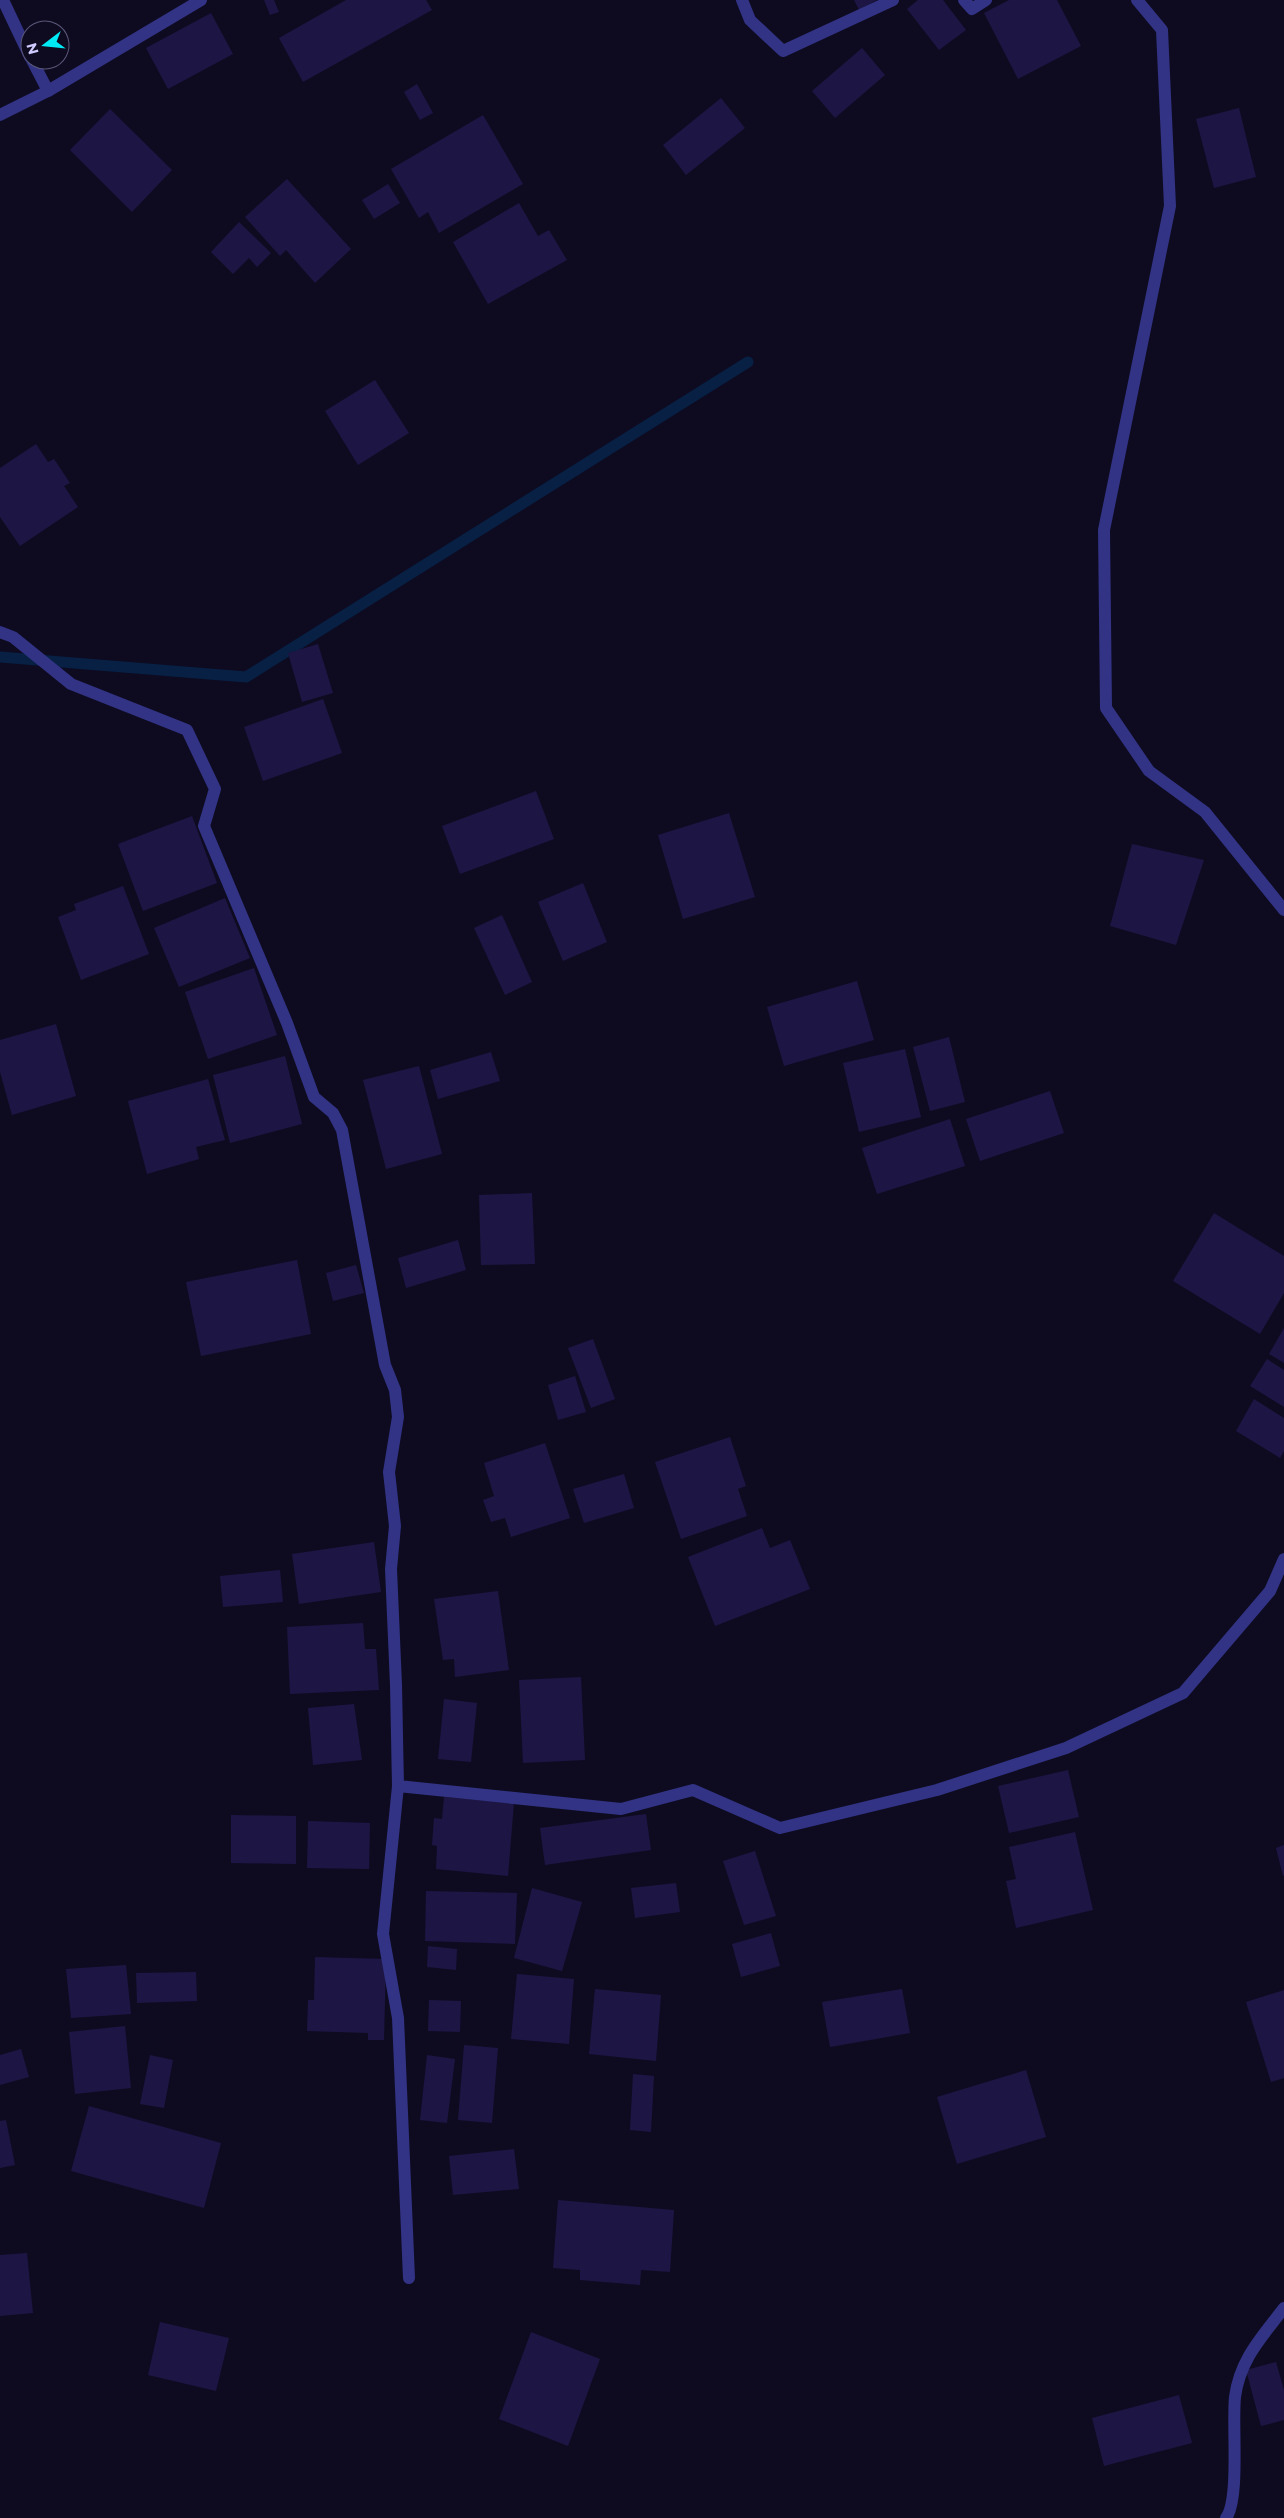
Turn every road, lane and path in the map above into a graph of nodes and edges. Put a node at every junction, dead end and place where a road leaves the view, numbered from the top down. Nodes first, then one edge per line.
1 (3, 0) edge
2 (201, 0) edge
3 (742, 0) edge
4 (894, 0) edge
5 (964, 0) edge
6 (986, 0) edge
7 (1137, 0) edge
8 (20, 35) edge
9 (37, 70) edge
10 (48, 91) junction
11 (0, 115) edge
12 (0, 632) edge
13 (1284, 910) edge
14 (1284, 1558) edge
15 (398, 1786) junction
16 (409, 2278) dead end
17 (1284, 2308) edge
18 (1226, 2518) edge

1 - 8 street
2 - 10 street
3 - 4 street
5 - 6 street
7 - 13 street
9 - 10 street
10 - 11 street
12 - 15 street
14 - 15 street
15 - 16 street
17 - 18 street

